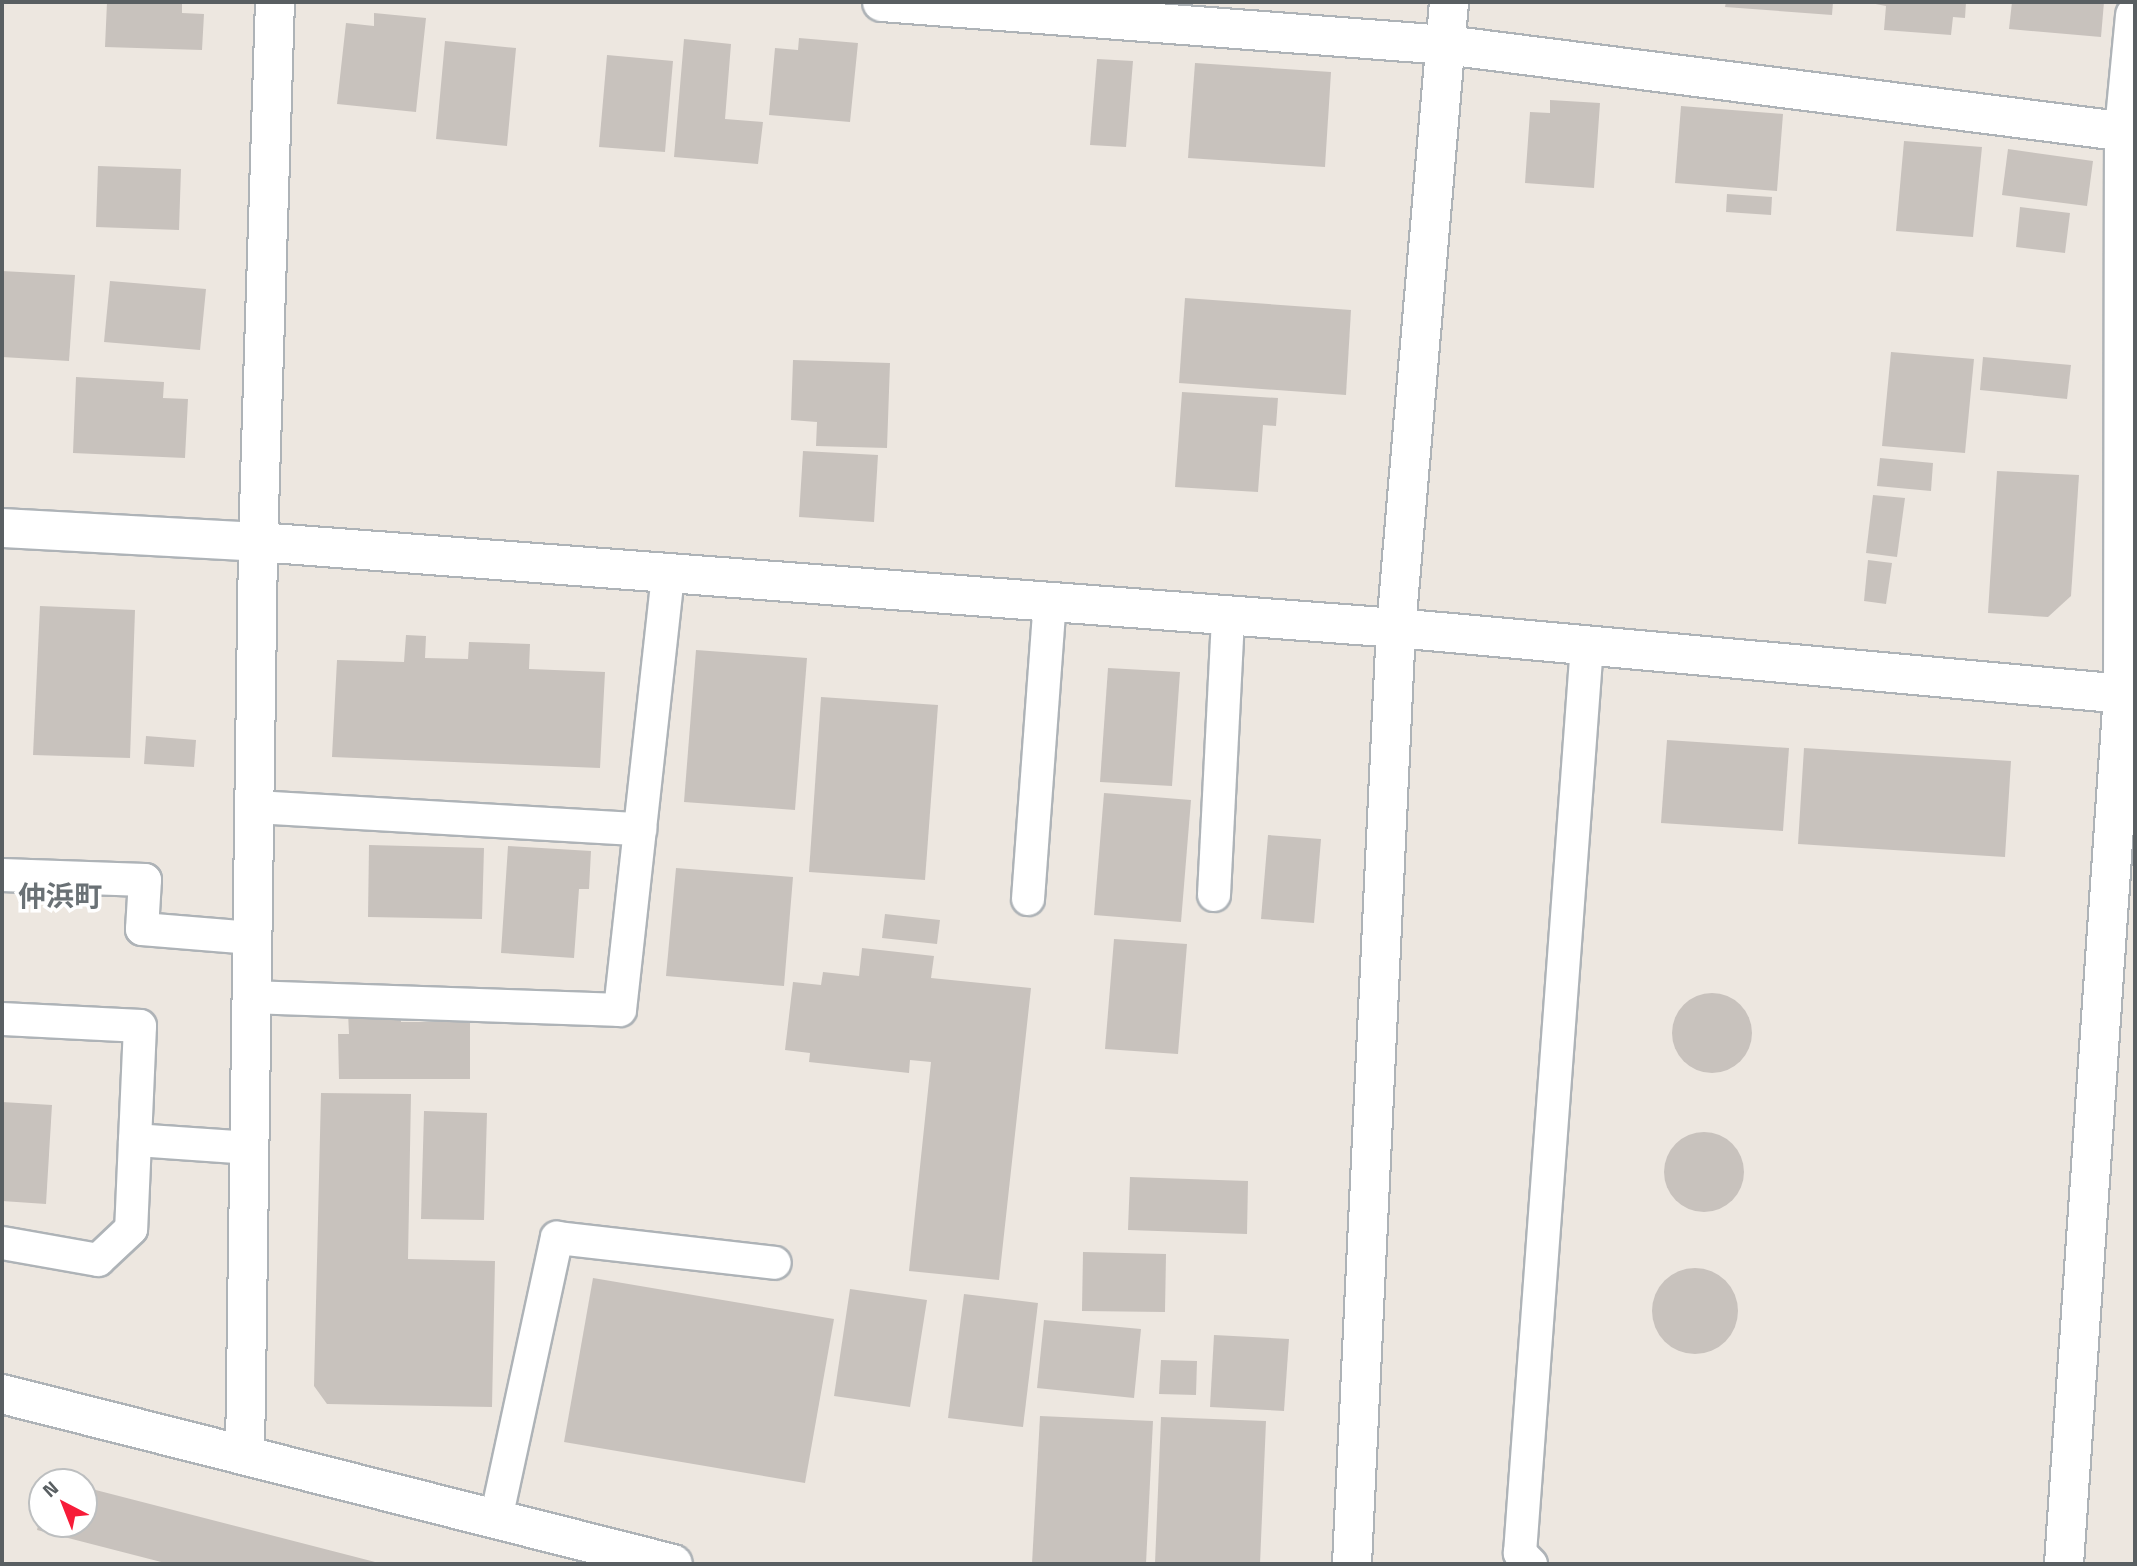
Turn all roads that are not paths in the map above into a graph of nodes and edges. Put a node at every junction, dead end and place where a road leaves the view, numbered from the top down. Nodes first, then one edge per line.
1 (275, 2) edge
2 (882, 2) edge
3 (1449, 2) edge
4 (2135, 16) edge
5 (1446, 45) junction
6 (2130, 132) edge
7 (2, 528) edge
8 (258, 542) junction
9 (668, 573) junction
10 (1050, 602) junction
11 (1228, 615) junction
12 (1396, 628) junction
13 (1587, 645) junction
14 (2129, 694) edge
15 (254, 807) junction
16 (640, 829) junction
17 (2, 875) edge
18 (1214, 895) dead end
19 (1028, 899) dead end
20 (252, 938) junction
21 (251, 997) junction
22 (2, 1019) edge
23 (135, 1140) junction
24 (249, 1148) junction
25 (2, 1243) edge
26 (775, 1263) dead end
27 (2, 1394) edge
28 (244, 1455) junction
29 (496, 1519) junction
30 (673, 1564) edge
31 (1352, 1564) edge
32 (1531, 1564) edge
33 (2064, 1564) edge

1 - 8 street
2 - 5 street
3 - 5 street
4 - 6 street
5 - 6 street
5 - 12 street
6 - 14 street
7 - 8 street
8 - 9 street
8 - 15 street
9 - 10 street
9 - 16 lane
10 - 11 street
10 - 19 lane
11 - 12 street
11 - 18 lane
12 - 13 street
12 - 31 street
13 - 14 street
13 - 32 lane
14 - 33 street
15 - 16 lane
15 - 20 street
16 - 21 lane
17 - 20 lane
20 - 21 street
21 - 24 street
22 - 23 lane
23 - 24 lane
23 - 25 lane
24 - 28 street
26 - 29 lane
27 - 28 street
28 - 29 street
29 - 30 street

